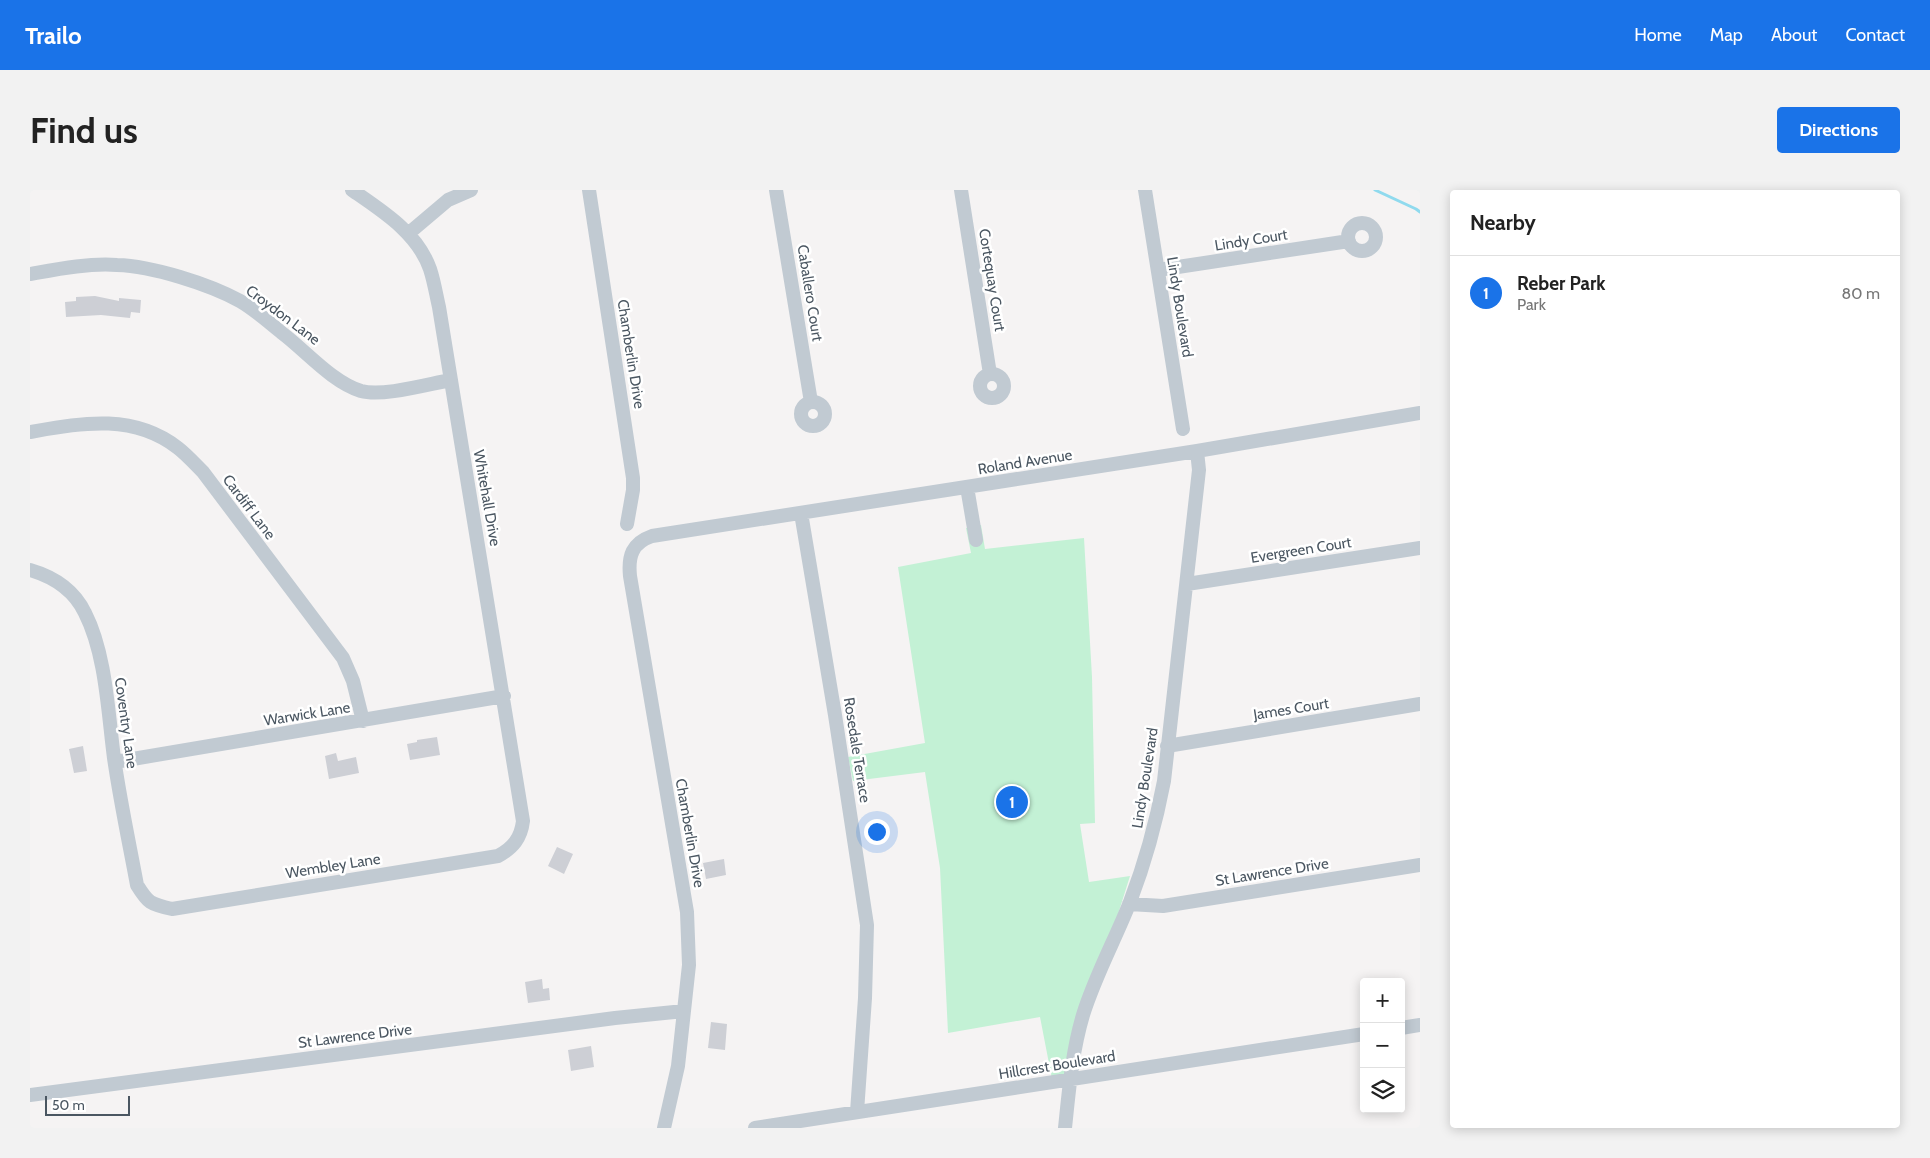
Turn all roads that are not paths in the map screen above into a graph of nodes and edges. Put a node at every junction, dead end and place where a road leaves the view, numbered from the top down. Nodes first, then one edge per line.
1 (352, 190) edge
2 (471, 190) edge
3 (588, 190) edge
4 (776, 190) edge
5 (961, 190) edge
6 (1145, 190) edge
7 (409, 233) junction
8 (1349, 242) dead end
9 (1158, 270) junction
10 (30, 274) edge
11 (990, 374) dead end
12 (451, 380) junction
13 (811, 402) dead end
14 (1420, 412) edge
15 (1183, 430) dead end
16 (30, 432) edge
17 (1197, 451) junction
18 (967, 487) junction
19 (801, 513) junction
20 (627, 524) dead end
21 (976, 540) dead end
22 (636, 545) joint
23 (1420, 548) edge
24 (30, 570) edge
25 (1187, 584) junction
26 (504, 696) junction
27 (1420, 704) edge
28 (363, 721) junction
29 (1167, 746) junction
30 (115, 762) junction
31 (515, 843) joint
32 (1420, 865) edge
33 (1129, 904) junction
34 (152, 905) joint
35 (684, 1011) junction
36 (1420, 1025) edge
37 (1405, 1027) edge
38 (1360, 1035) edge
39 (1069, 1080) junction
40 (30, 1095) edge
41 (857, 1112) junction
42 (664, 1128) edge
43 (754, 1128) edge
44 (1065, 1128) edge

1 - 7 street, Whitehall Drive
2 - 7 street
3 - 20 street, Chamberlin Drive
4 - 13 street, Caballero Court
5 - 11 street, Cortequay Court
6 - 9 street, Lindy Boulevard
7 - 12 street, Whitehall Drive
8 - 9 street, Lindy Court
9 - 15 street, Lindy Boulevard
10 - 12 street, Croydon Lane
12 - 26 street, Whitehall Drive
14 - 17 street, Roland Avenue
16 - 28 street, Cardiff Lane
17 - 18 street, Roland Avenue
17 - 25 street, Lindy Boulevard
18 - 19 street, Roland Avenue
18 - 21 street
19 - 22 street, Roland Avenue
19 - 41 street, Rosedale Terrace
22 - 35 street, Chamberlin Drive
23 - 25 street, Evergreen Court
24 - 30 street, Coventry Lane
25 - 29 street, Lindy Boulevard
26 - 28 street, Warwick Lane
26 - 31 street, Whitehall Drive
27 - 29 street, James Court
28 - 30 street, Warwick Lane
29 - 33 street, Lindy Boulevard
30 - 34 street, Coventry Lane
31 - 34 street, Wembley Lane
32 - 33 street, St Lawrence Drive
33 - 39 street, Lindy Boulevard
35 - 40 street, St Lawrence Drive
35 - 42 street, Chamberlin Drive
36 - 37 street
38 - 39 street, Hillcrest Boulevard
39 - 41 street, Hillcrest Boulevard
39 - 44 street, Lindy Boulevard
41 - 43 street, Hillcrest Boulevard

